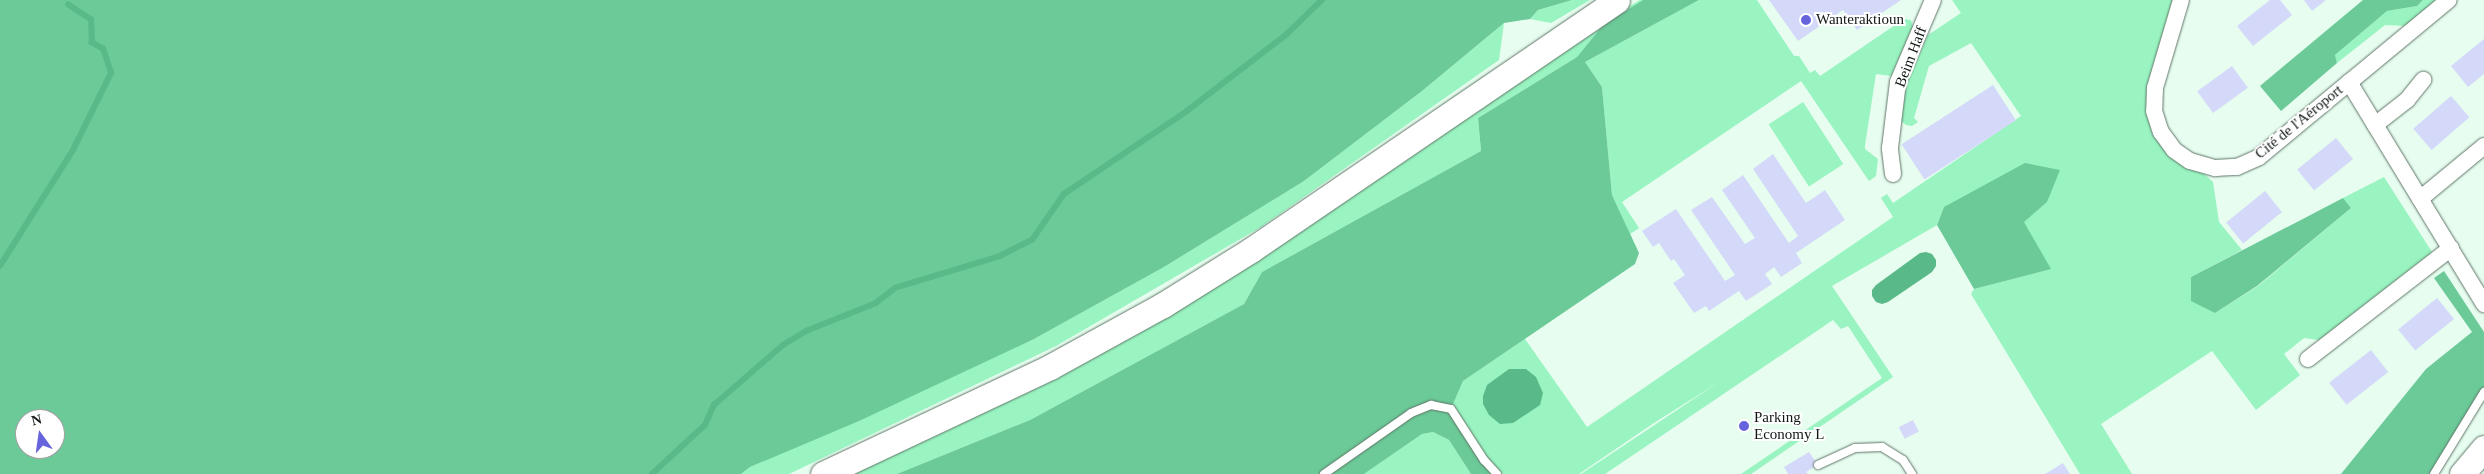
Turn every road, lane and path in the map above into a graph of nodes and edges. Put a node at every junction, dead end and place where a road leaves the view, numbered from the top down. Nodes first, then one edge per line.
1 (1617, 0) edge
2 (1933, 0) edge
3 (2181, 0) edge
4 (2449, 0) edge
5 (2422, 80) dead end
6 (2349, 82) junction
7 (2375, 125) junction
8 (2484, 146) edge
9 (1893, 174) dead end
10 (2420, 199) junction
11 (2451, 248) junction
12 (2484, 304) edge
13 (2308, 359) dead end
14 (2484, 392) edge
15 (2484, 448) edge
16 (1818, 465) dead end
17 (824, 474) edge
18 (1324, 474) edge
19 (1497, 474) edge
20 (1912, 474) edge
21 (2434, 474) edge
22 (2462, 474) edge

1 - 17 main road
2 - 9 street, Beim Haff
3 - 6 street, Cité de l'Aéroport
4 - 6 street, Cité de l'Aéroport
5 - 7 street
6 - 7 street, Cité de l'Aéroport
7 - 10 street, Cité de l'Aéroport
8 - 10 street
10 - 11 street, Cité de l'Aéroport
11 - 12 street, Cité de l'Aéroport
11 - 13 street
14 - 21 lane
15 - 22 main road
16 - 20 lane
18 - 19 lane

